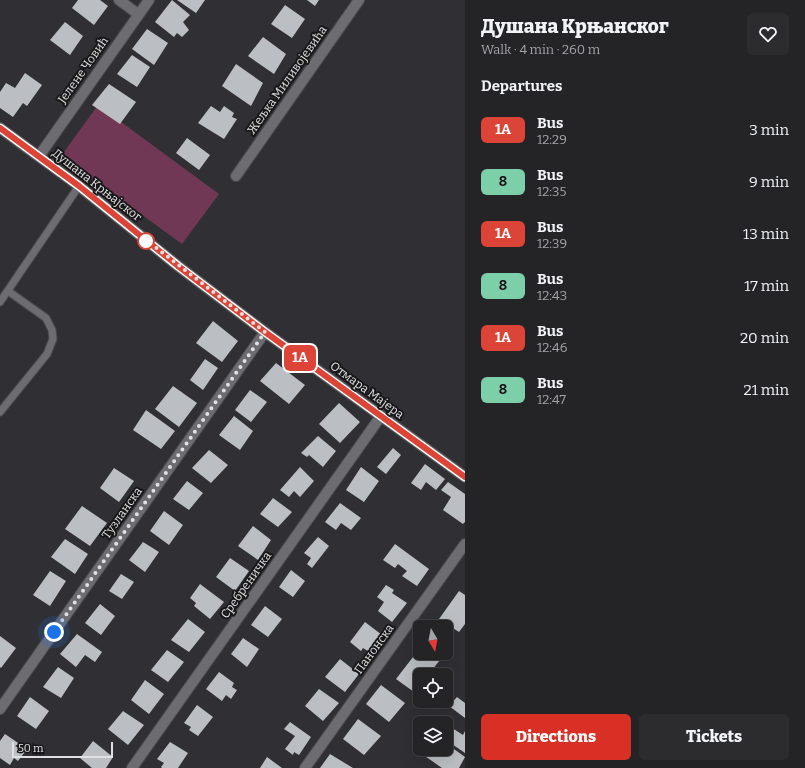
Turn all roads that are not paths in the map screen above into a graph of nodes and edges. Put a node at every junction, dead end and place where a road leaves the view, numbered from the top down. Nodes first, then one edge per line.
1 (119, 0) edge
2 (150, 0) edge
3 (359, 0) edge
4 (138, 14) junction
5 (0, 128) edge
6 (39, 156) junction
7 (236, 176) dead end
8 (79, 186) junction
9 (196, 280) joint
10 (8, 291) junction
11 (0, 302) edge
12 (265, 332) junction
13 (0, 412) edge
14 (380, 416) junction
15 (465, 477) edge
16 (465, 544) edge
17 (0, 709) edge
18 (132, 768) edge
19 (304, 768) edge

1 - 4 street
2 - 4 street, Јелене Човић
3 - 7 street, Жељка Миливојевића
4 - 6 street, Јелене Човић
5 - 6 street, Душана Крњајског
6 - 8 street, Душана Крњајског
8 - 9 street, Душана Крњајског
8 - 10 lane
9 - 12 street, Отмара Мајера
10 - 11 lane
10 - 13 lane
12 - 14 street, Отмара Мајера
12 - 17 street, Тузланска
14 - 15 street, Отмара Мајера
14 - 18 street, Сребреничка
16 - 19 street, Панонска

